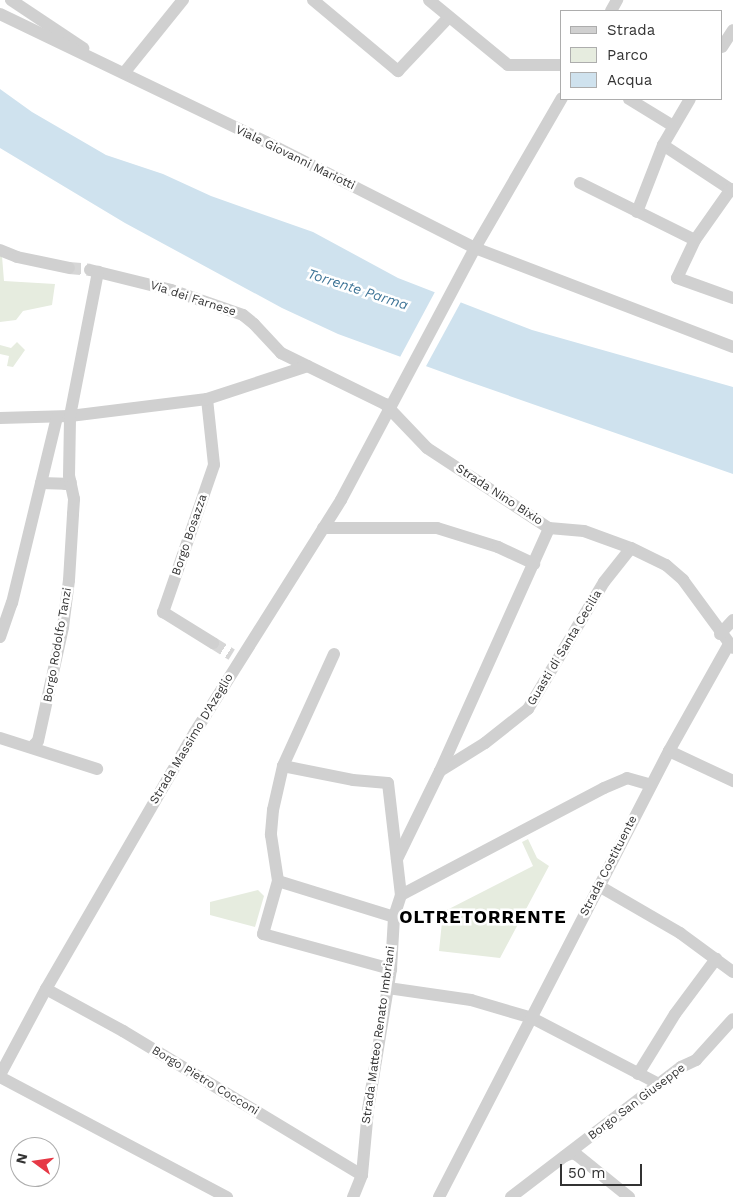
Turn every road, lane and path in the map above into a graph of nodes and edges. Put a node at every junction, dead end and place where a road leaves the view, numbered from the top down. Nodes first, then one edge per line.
1 (11, 0) edge
2 (183, 0) edge
3 (313, 0) edge
4 (429, 0) edge
5 (0, 14) edge
6 (449, 17) junction
7 (733, 30) edge
8 (723, 45) edge
9 (560, 65) edge
10 (119, 71) junction
11 (561, 100) edge
12 (631, 100) edge
13 (689, 100) edge
14 (673, 126) junction
15 (663, 144) junction
16 (580, 183) dead end
17 (732, 190) edge
18 (638, 212) junction
19 (695, 240) junction
20 (476, 248) junction
21 (0, 250) edge
22 (69, 268) tunnel mouth
23 (94, 271) joint
24 (733, 298) edge
25 (733, 347) edge
26 (308, 366) junction
27 (207, 399) junction
28 (390, 407) junction
29 (70, 416) junction
30 (57, 417) junction
31 (0, 418) edge
32 (71, 482) junction
33 (42, 483) junction
34 (323, 528) junction
35 (549, 528) junction
36 (630, 548) junction
37 (534, 564) junction
38 (733, 620) edge
39 (720, 634) junction
40 (0, 637) edge
41 (213, 643) tunnel mouth
42 (731, 646) edge
43 (334, 654) dead end
44 (0, 738) edge
45 (32, 748) junction
46 (669, 751) junction
47 (283, 766) junction
48 (97, 768) dead end
49 (440, 771) junction
50 (733, 781) edge
51 (651, 785) junction
52 (397, 860) junction
53 (278, 881) junction
54 (599, 886) junction
55 (401, 895) junction
56 (394, 916) junction
57 (716, 959) junction
58 (391, 969) junction
59 (733, 972) edge
60 (388, 988) junction
61 (46, 989) junction
62 (532, 1018) junction
63 (733, 1020) edge
64 (638, 1074) junction
65 (0, 1076) edge
66 (659, 1084) junction
67 (564, 1157) junction
68 (362, 1176) junction
69 (357, 1195) edge
70 (227, 1197) edge
71 (439, 1197) edge
72 (511, 1197) edge
73 (629, 1197) edge

1 - 10 street, Viale Giovanni Mariotti
2 - 10 street
3 - 6 street
4 - 6 street
5 - 10 street, Viale Giovanni Mariotti
6 - 9 street
7 - 8 street
10 - 20 street, Viale Giovanni Mariotti
11 - 20 street, Strada Massimo D'Azeglio
12 - 14 street
13 - 14 street
14 - 15 street
15 - 17 street
15 - 18 street
16 - 18 street
17 - 19 street
18 - 19 street
19 - 24 street
20 - 25 street, Viale Giovanni Mariotti
20 - 28 street, Strada Massimo D'Azeglio
21 - 22 street
23 - 26 street, Via dei Farnese
23 - 29 street, Borgo Rodolfo Tanzi
26 - 27 street
26 - 28 street, Via dei Farnese
27 - 29 street
27 - 41 street, Borgo Bosazza
28 - 34 street, Strada Massimo D'Azeglio
28 - 35 street, Strada Nino Bixio
29 - 30 street
29 - 32 street, Borgo Rodolfo Tanzi
30 - 31 street
30 - 33 street
32 - 33 street
32 - 45 street, Borgo Rodolfo Tanzi
33 - 40 street
34 - 37 street
34 - 61 street, Strada Massimo D'Azeglio
35 - 36 street, Strada Nino Bixio
35 - 37 street
36 - 39 street, Strada Nino Bixio
36 - 49 street, Guasti di Santa Cecilia
37 - 49 street
38 - 39 street
39 - 42 street, Strada Nino Bixio
42 - 46 street, Strada Costituente
43 - 47 street
44 - 45 street
45 - 48 street
46 - 50 street
46 - 51 street, Strada Costituente
47 - 52 street, Strada Matteo Renato Imbriani
47 - 53 street
49 - 52 street
51 - 54 street, Strada Costituente
51 - 55 street
52 - 55 street, Strada Matteo Renato Imbriani
53 - 56 street
53 - 58 street
54 - 57 street
54 - 62 street, Strada Costituente
55 - 56 street, Strada Matteo Renato Imbriani
56 - 58 street, Strada Matteo Renato Imbriani
57 - 59 street
57 - 64 street
58 - 60 street, Strada Matteo Renato Imbriani
60 - 62 street
60 - 68 street, Strada Matteo Renato Imbriani
61 - 65 street, Strada Massimo D'Azeglio
61 - 68 street, Borgo Pietro Cocconi
62 - 64 street
62 - 71 street, Strada Costituente
63 - 66 street, Borgo San Giuseppe
64 - 66 street
65 - 70 street
66 - 67 street, Borgo San Giuseppe
67 - 72 street, Borgo San Giuseppe
67 - 73 street
68 - 69 street, Strada Matteo Renato Imbriani

